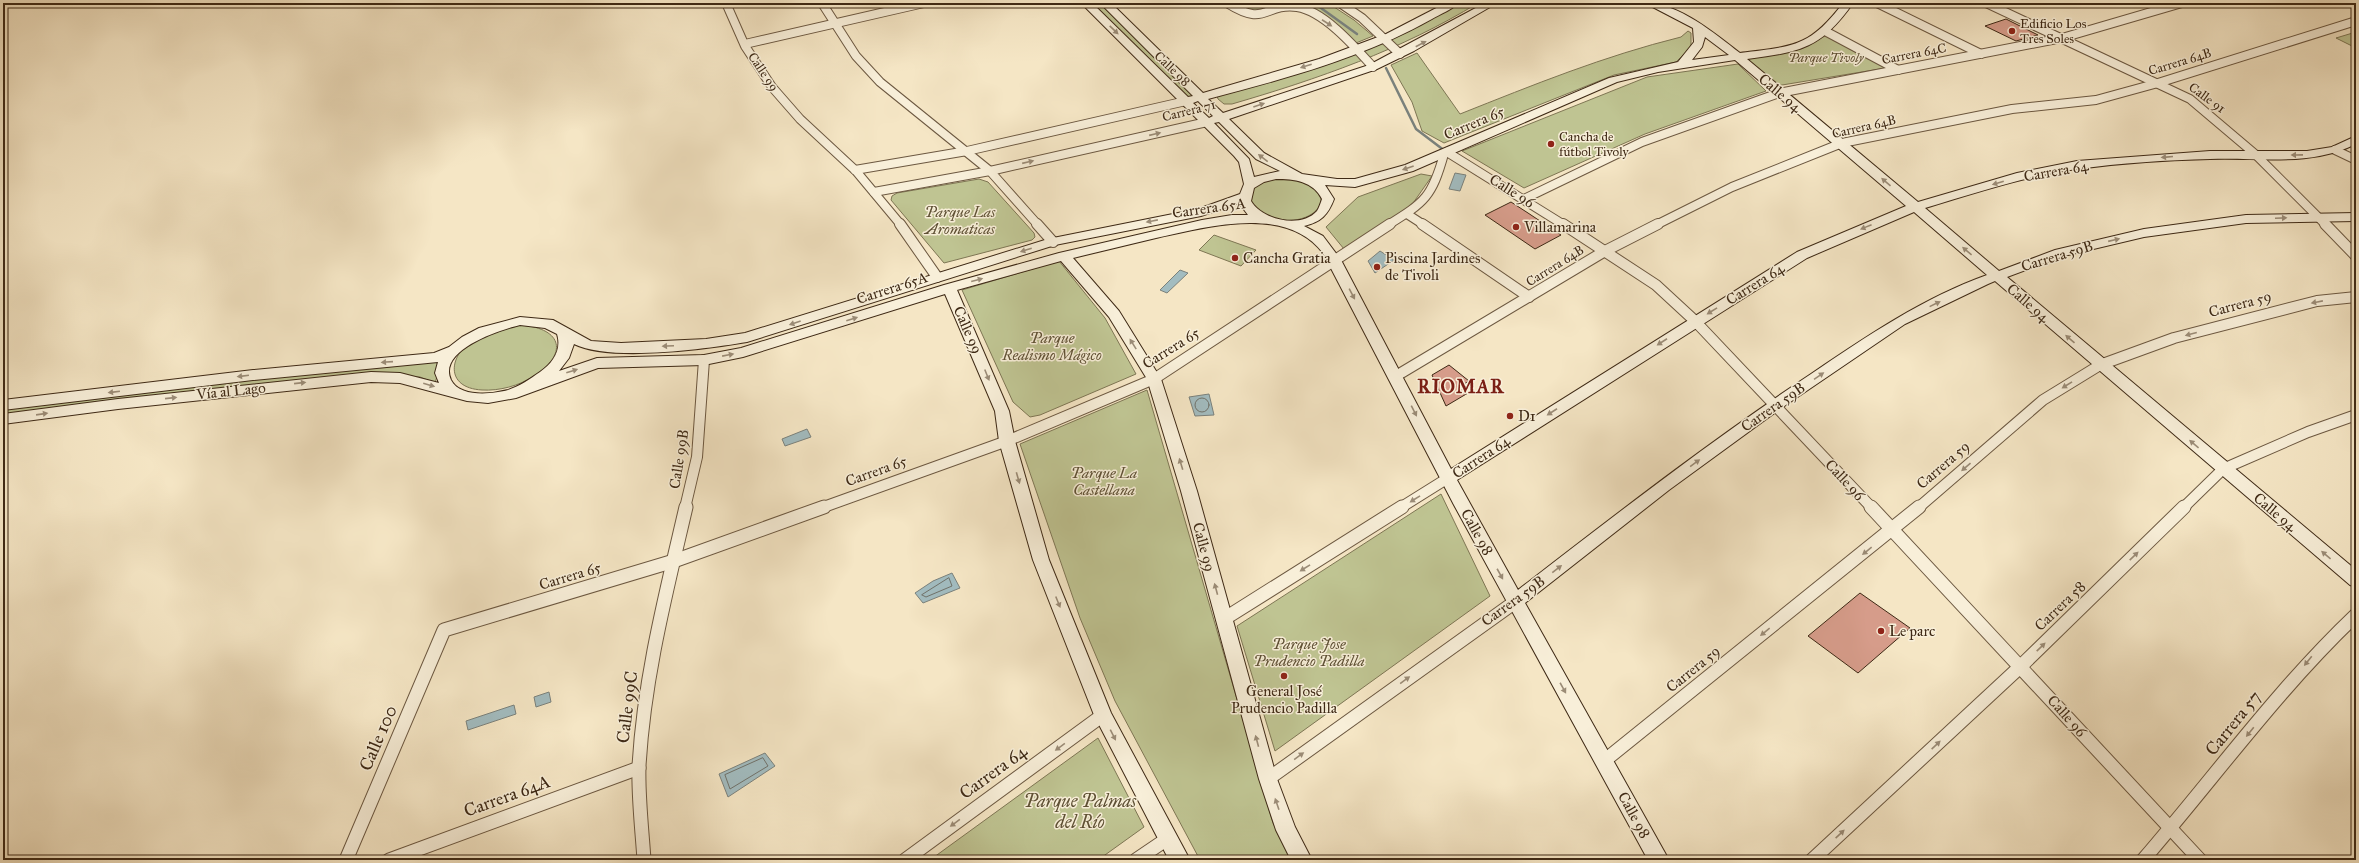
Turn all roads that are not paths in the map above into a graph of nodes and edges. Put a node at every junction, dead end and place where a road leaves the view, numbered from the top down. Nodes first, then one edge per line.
1 (726, 3) edge
2 (822, 3) edge
3 (924, 3) edge
4 (1086, 3) edge
5 (1105, 3) edge
6 (1227, 3) edge
7 (1340, 3) edge
8 (1453, 3) edge
9 (1492, 3) edge
10 (1650, 3) edge
11 (1848, 3) edge
12 (1877, 3) edge
13 (1986, 3) edge
14 (2182, 3) edge
15 (2356, 21) edge
16 (835, 25) junction
17 (1698, 26) junction
18 (1825, 31) junction
19 (2062, 38) junction
20 (1383, 39) junction
21 (1716, 40) junction
22 (745, 44) junction
23 (1356, 49) junction
24 (1694, 51) junction
25 (1767, 52) junction
26 (1400, 54) junction
27 (1981, 54) junction
28 (1737, 56) junction
29 (1713, 60) junction
30 (1682, 64) junction
31 (1373, 67) junction
32 (1898, 70) junction
33 (2158, 83) junction
34 (1779, 93) junction
35 (1201, 97) junction
36 (1186, 101) junction
37 (1222, 117) junction
38 (1207, 122) junction
39 (2356, 140) edge
40 (1842, 143) junction
41 (2335, 150) junction
42 (967, 151) junction
43 (1446, 153) junction
44 (2254, 155) junction
45 (2356, 160) edge
46 (855, 170) junction
47 (990, 171) junction
48 (1301, 177) junction
49 (1250, 184) junction
50 (874, 192) junction
51 (1244, 197) junction
52 (1524, 199) junction
53 (1915, 207) junction
54 (1407, 214) junction
55 (2316, 216) junction
56 (2356, 217) edge
57 (1261, 219) junction
58 (1281, 224) junction
59 (1053, 242) junction
60 (1605, 251) junction
61 (1064, 256) junction
62 (2356, 256) edge
63 (1334, 260) junction
64 (1996, 276) junction
65 (937, 277) junction
66 (949, 288) junction
67 (1529, 297) junction
68 (2356, 297) edge
69 (1694, 321) junction
70 (564, 333) junction
71 (452, 351) junction
72 (704, 360) junction
73 (2100, 365) junction
74 (1396, 376) junction
75 (1154, 379) junction
76 (535, 384) junction
77 (458, 394) junction
78 (3, 405) edge
79 (1775, 405) junction
80 (2356, 415) edge
81 (3, 419) edge
82 (1007, 441) junction
83 (2224, 469) junction
84 (1448, 478) junction
85 (1892, 530) junction
86 (674, 561) junction
87 (2356, 580) edge
88 (1515, 602) junction
89 (2356, 615) edge
90 (1224, 619) junction
91 (444, 630) joint
92 (2021, 666) junction
93 (1103, 715) junction
94 (1604, 761) junction
95 (638, 768) junction
96 (1268, 779) junction
97 (2170, 830) junction
98 (1167, 839) junction
99 (346, 860) edge
100 (389, 860) edge
101 (644, 860) edge
102 (905, 860) edge
103 (1136, 860) edge
104 (1180, 860) edge
105 (1302, 860) edge
106 (1659, 860) edge
107 (1812, 860) edge
108 (2143, 860) edge
109 (2200, 860) edge

1 - 22 street, Calle 99
2 - 16 street
3 - 16 street
4 -> 36 street, Calle 98
5 - 35 street, Calle 98
6 -> 23 street
7 - 20 street
8 - 20 street, Carrera 71
26 -> 9 street, Carrera 71
10 - 17 street, Calle 94
11 - 18 street, Carrera 65
12 - 27 street
13 - 19 street, Calle 91
14 - 19 street, Carrera 64C
15 - 33 street, Carrera 64B
16 - 22 street
16 - 42 street
17 - 21 street, Calle 94
17 - 24 street
18 - 25 street, Carrera 65
18 - 32 street
19 - 27 street, Carrera 64C
19 - 33 street, Calle 91
20 - 23 street, Carrera 71
20 - 26 street
21 - 25 street
21 - 28 street, Calle 94
22 - 46 street, Calle 99
23 - 31 street
23 -> 35 street, Carrera 71
24 - 29 street
24 - 30 street
25 - 28 street, Carrera 65
26 - 31 street, Carrera 71
27 - 32 street, Carrera 64C
28 - 29 street, Carrera 65
28 - 34 street, Calle 94
29 - 30 street, Carrera 65
30 - 43 street, Carrera 65
37 -> 31 street, Carrera 71
32 - 34 street, Carrera 64C
33 - 40 street, Carrera 64B
33 - 44 street, Calle 91
34 - 40 street, Calle 94
34 - 52 street, Carrera 64C
35 - 36 street, Carrera 71
35 - 37 street, Calle 98
36 - 38 street, Calle 98
36 - 42 street, Carrera 71
37 - 38 street, Carrera 71
48 -> 37 street, Calle 98
47 -> 38 street, Carrera 71
38 - 49 street, Calle 98
39 - 41 street, Carrera 64
53 -> 40 street, Calle 94
40 - 60 street, Carrera 64B
41 -> 44 street, Carrera 64
41 - 45 street
42 - 46 street, Carrera 71
42 - 47 street
43 -> 48 street
43 - 52 street, Calle 96
43 - 54 street, Carrera 65
44 -> 53 street, Carrera 64
44 - 55 street, Calle 91
46 - 50 street, Calle 99
47 - 50 street, Carrera 71
47 - 59 street
48 - 49 street
48 - 58 street
49 - 51 street
50 - 65 street, Calle 99
51 - 57 street
51 -> 59 street, Carrera 65A
52 - 60 street, Calle 96
64 -> 53 street, Calle 94
53 -> 69 street, Carrera 64
54 - 63 street, Carrera 65
54 - 67 street
55 - 56 street, Carrera 59B
55 - 62 street, Calle 91
64 -> 55 street, Carrera 59B
57 - 58 street
57 - 61 street, Carrera 65A
58 - 63 street, Calle 98
59 -> 65 street, Carrera 65A
60 - 67 street, Carrera 64B
60 - 69 street, Calle 96
66 -> 61 street, Carrera 65A
75 -> 61 street, Calle 99
63 -> 74 street, Calle 98
63 - 75 street, Carrera 65
73 -> 64 street, Calle 94
79 -> 64 street, Carrera 59B
65 -> 70 street, Carrera 65A
72 -> 66 street, Carrera 65A
66 -> 82 street, Calle 99
67 - 74 street, Carrera 64B
68 -> 73 street, Carrera 59
69 - 79 street, Calle 96
69 -> 84 street, Carrera 64
70 - 71 street, Carrera 65A
70 - 76 street
71 - 77 street
71 -> 78 street, Vía al Lago
76 -> 72 street, Carrera 65A
72 - 86 street, Calle 99B
83 -> 73 street, Calle 94
73 -> 85 street, Carrera 59
74 -> 84 street, Calle 98
75 - 82 street, Carrera 65
90 -> 75 street, Calle 99
76 - 77 street, Vía al Lago
81 -> 77 street, Vía al Lago
79 - 85 street, Calle 96
88 -> 79 street, Carrera 59B
80 - 83 street, Carrera 58
82 - 86 street, Carrera 65
82 -> 93 street, Calle 99
87 -> 83 street, Calle 94
92 -> 83 street, Carrera 58
84 -> 88 street, Calle 98
84 -> 90 street, Carrera 64
85 - 92 street, Calle 96
85 -> 94 street, Carrera 59
86 - 91 street, Carrera 65
86 - 95 street, Calle 99C
88 -> 94 street, Calle 98
96 -> 88 street, Carrera 59B
89 -> 97 street, Carrera 57
96 -> 90 street, Calle 99
91 - 99 street, Calle 100
92 - 97 street, Calle 96
107 -> 92 street, Carrera 58
93 -> 98 street, Calle 99
93 -> 102 street, Carrera 64
94 - 106 street, Calle 98
95 - 100 street, Carrera 64A
95 - 101 street, Calle 99C
105 -> 96 street, Calle 99
97 - 108 street, Carrera 57
97 - 109 street, Calle 96
98 - 103 street
98 - 104 street, Calle 99

